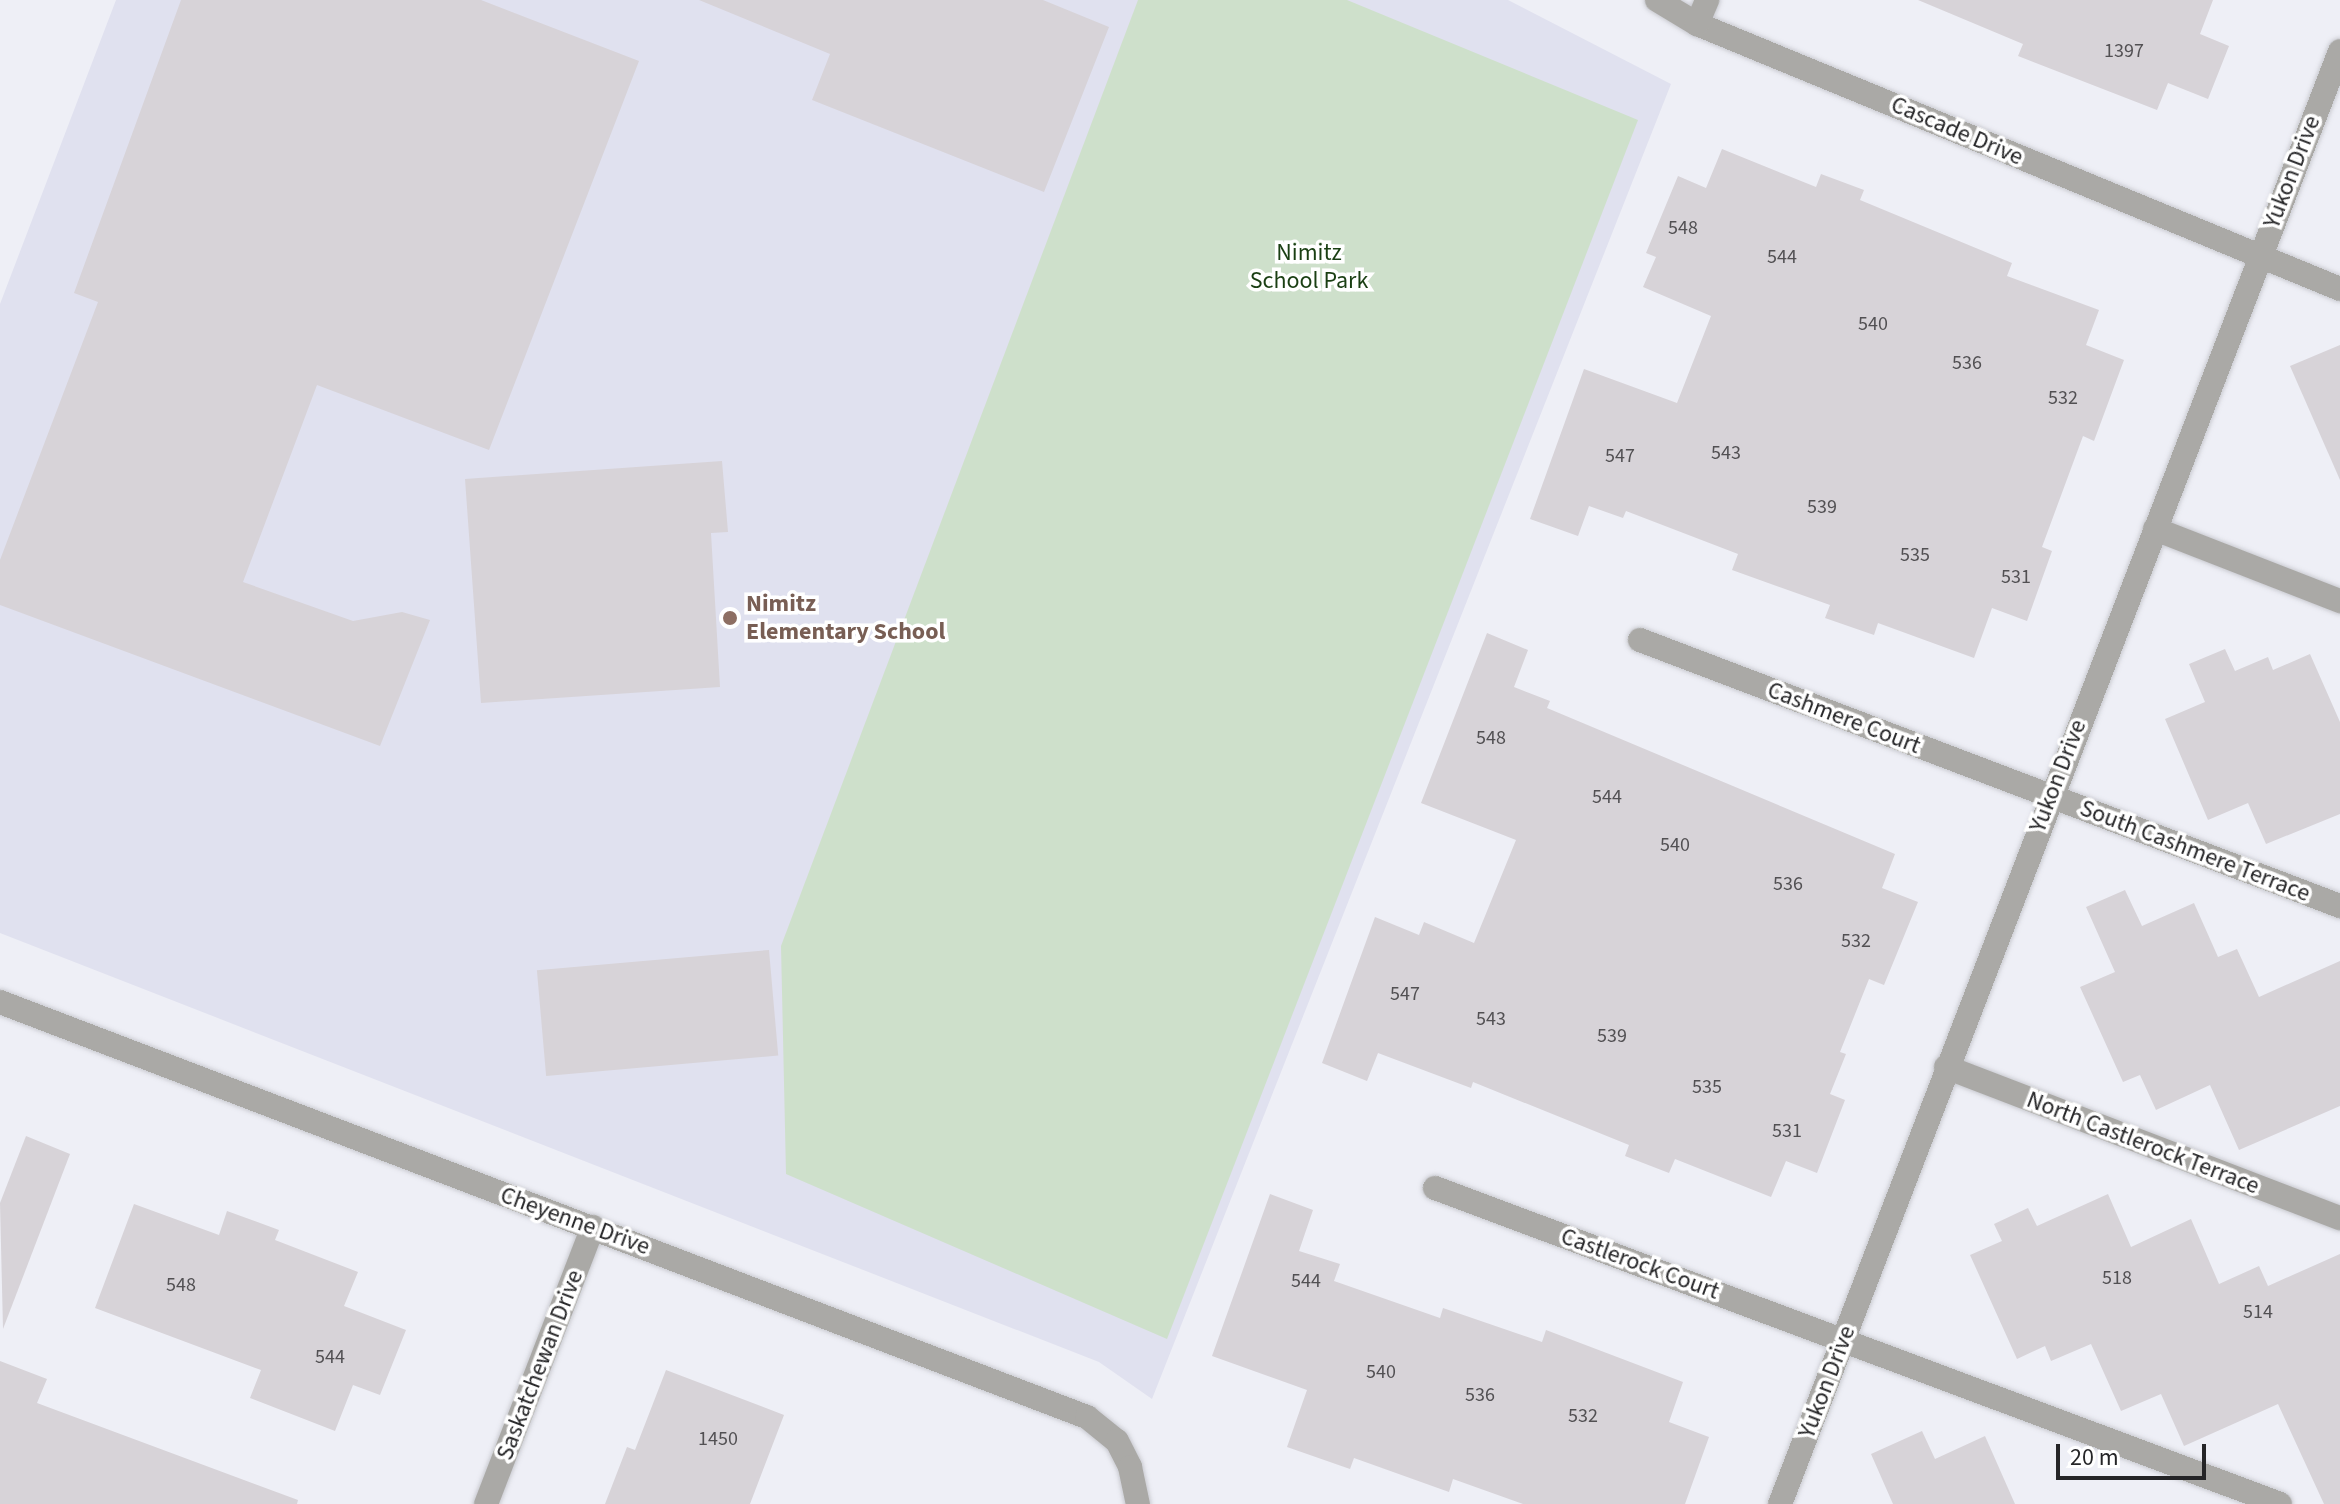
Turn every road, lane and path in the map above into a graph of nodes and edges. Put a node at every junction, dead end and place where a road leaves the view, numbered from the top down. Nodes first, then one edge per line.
1 (1657, 0) edge
2 (1707, 0) edge
3 (1697, 24) junction
4 (2340, 51) edge
5 (2259, 258) junction
6 (2340, 289) edge
7 (2155, 529) junction
8 (2340, 601) edge
9 (1640, 640) dead end
10 (2049, 796) junction
11 (2340, 906) edge
12 (0, 1002) edge
13 (1946, 1067) junction
14 (1435, 1188) dead end
15 (2340, 1218) edge
16 (593, 1227) junction
17 (1844, 1339) junction
18 (486, 1504) edge
19 (1138, 1504) edge
20 (1780, 1504) edge
21 (2280, 1504) edge

1 - 3 street, Cascade Drive
2 - 3 street
3 - 5 street, Cascade Drive
4 - 5 street, Yukon Drive
5 - 6 street, Cascade Drive
5 - 7 street, Yukon Drive
7 - 8 street
7 - 10 street, Yukon Drive
9 - 10 street, Cashmere Court
10 - 11 street, South Cashmere Terrace
10 - 13 street, Yukon Drive
12 - 16 street, Cheyenne Drive
13 - 15 street, North Castlerock Terrace
13 - 17 street, Yukon Drive
14 - 17 street, Castlerock Court
16 - 18 street, Saskatchewan Drive
16 - 19 street, Cheyenne Drive
17 - 20 street, Yukon Drive
17 - 21 street, Castlerock Court

